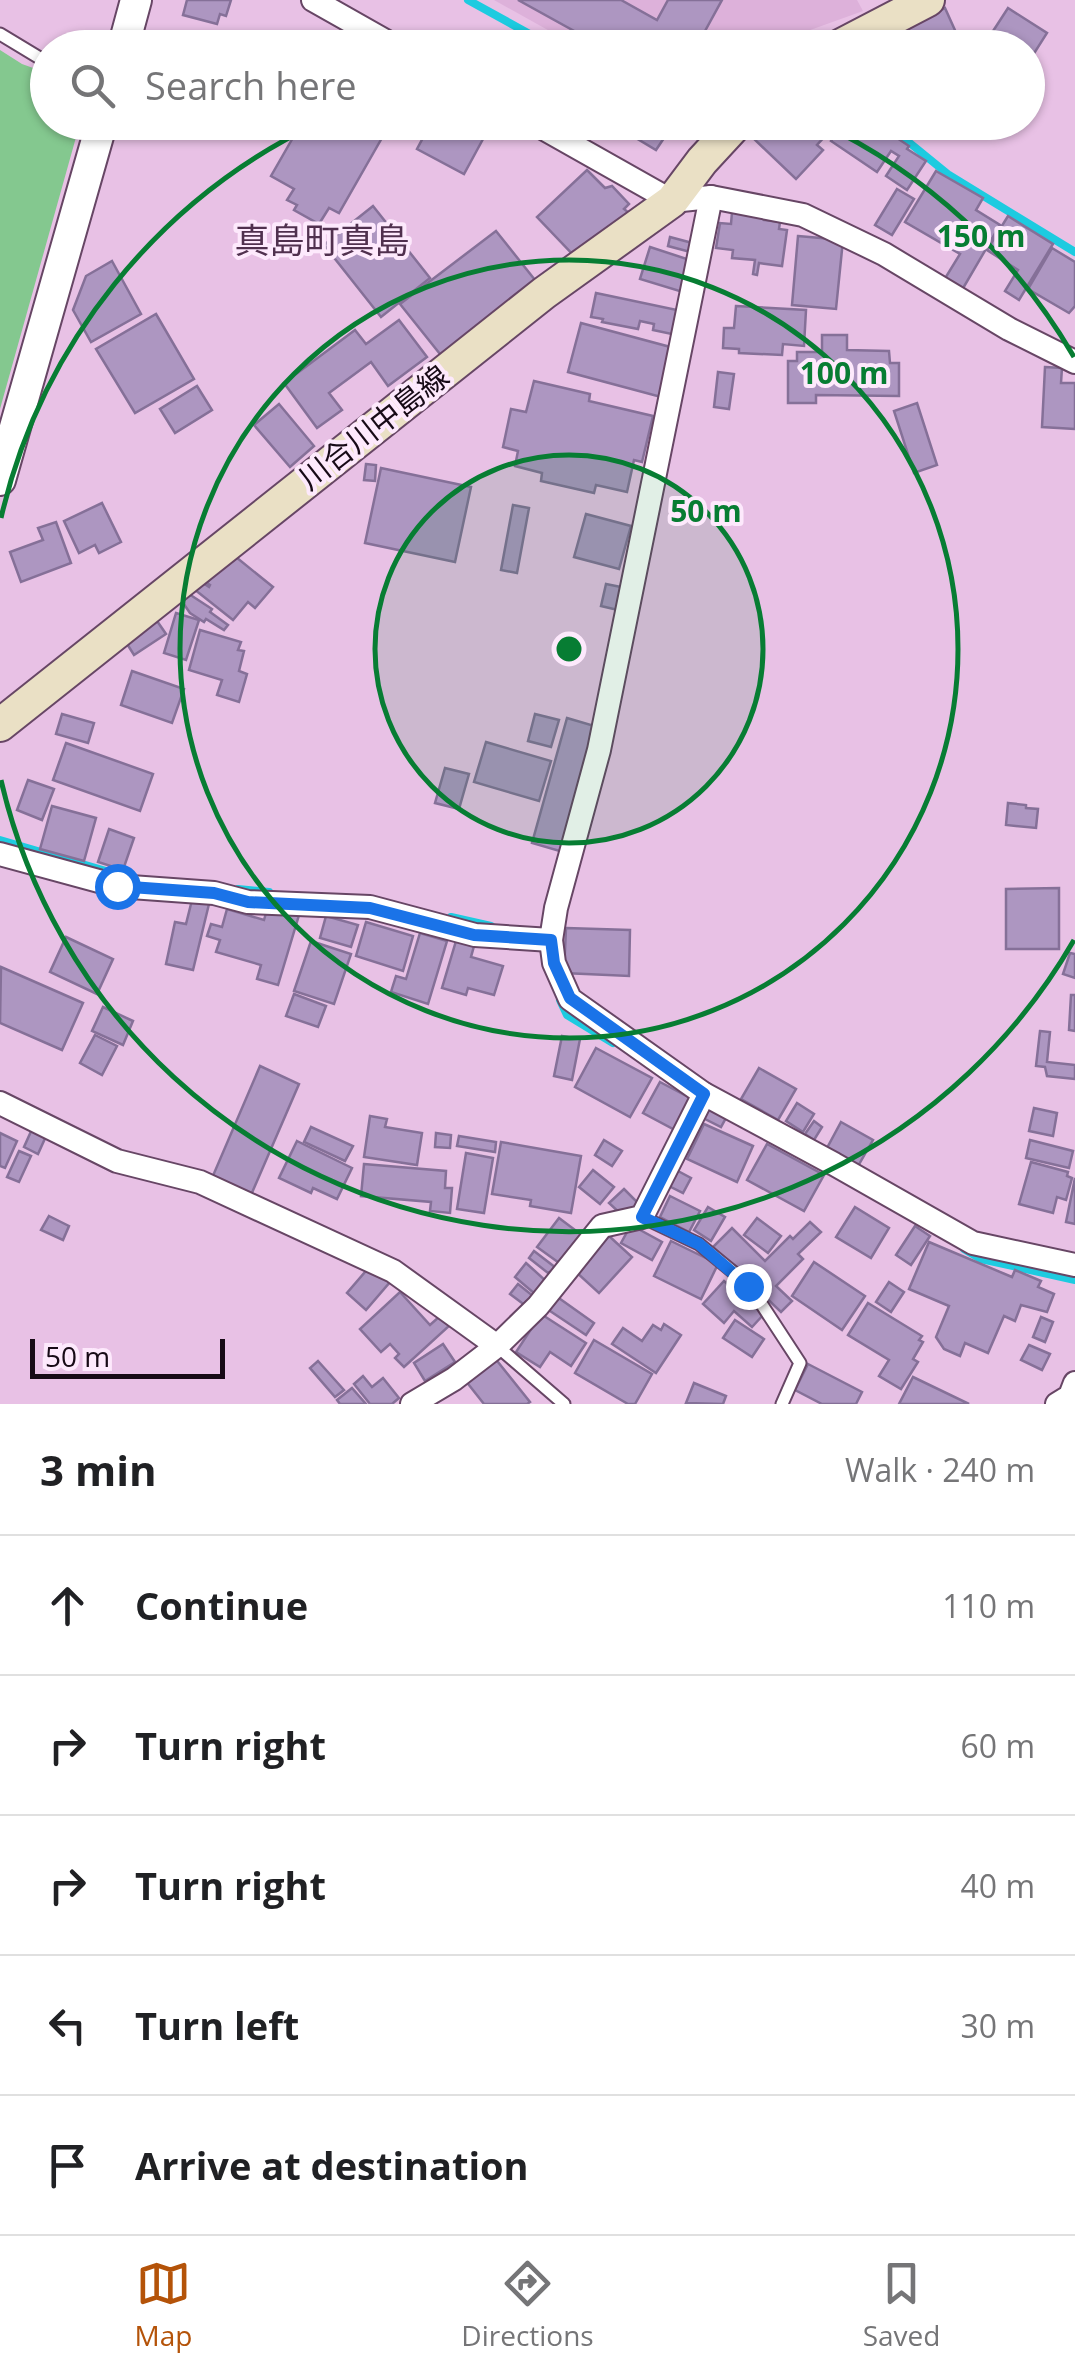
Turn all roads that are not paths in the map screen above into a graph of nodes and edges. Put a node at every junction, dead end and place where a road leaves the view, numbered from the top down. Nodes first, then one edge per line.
1 (136, 0) edge
2 (313, 0) edge
3 (928, 0) edge
4 (128, 30) edge
5 (366, 30) edge
6 (870, 30) edge
7 (0, 34) edge
8 (30, 52) edge
9 (97, 140) edge
10 (564, 140) edge
11 (721, 140) edge
12 (712, 197) junction
13 (672, 201) junction
14 (1075, 362) edge
15 (0, 480) edge
16 (0, 725) edge
17 (0, 854) edge
18 (551, 940) junction
19 (704, 1094) junction
20 (0, 1103) edge
21 (642, 1217) junction
22 (1075, 1266) edge
23 (497, 1346) junction
24 (1075, 1383) edge
25 (412, 1404) edge
26 (564, 1404) edge
27 (782, 1404) edge
28 (1057, 1404) edge

1 - 4 street
2 - 5 street
3 - 6 main road
7 - 8 lane
9 - 15 street
10 - 13 street
11 - 13 main road, 川合川中島線
12 - 13 street
12 - 14 street
12 - 18 street
13 - 16 main road, 川合川中島線
17 - 18 street
18 - 19 street
19 - 21 street
19 - 22 street
20 - 23 street
21 - 23 street
21 - 27 lane
23 - 25 street
23 - 26 lane
24 - 28 street

